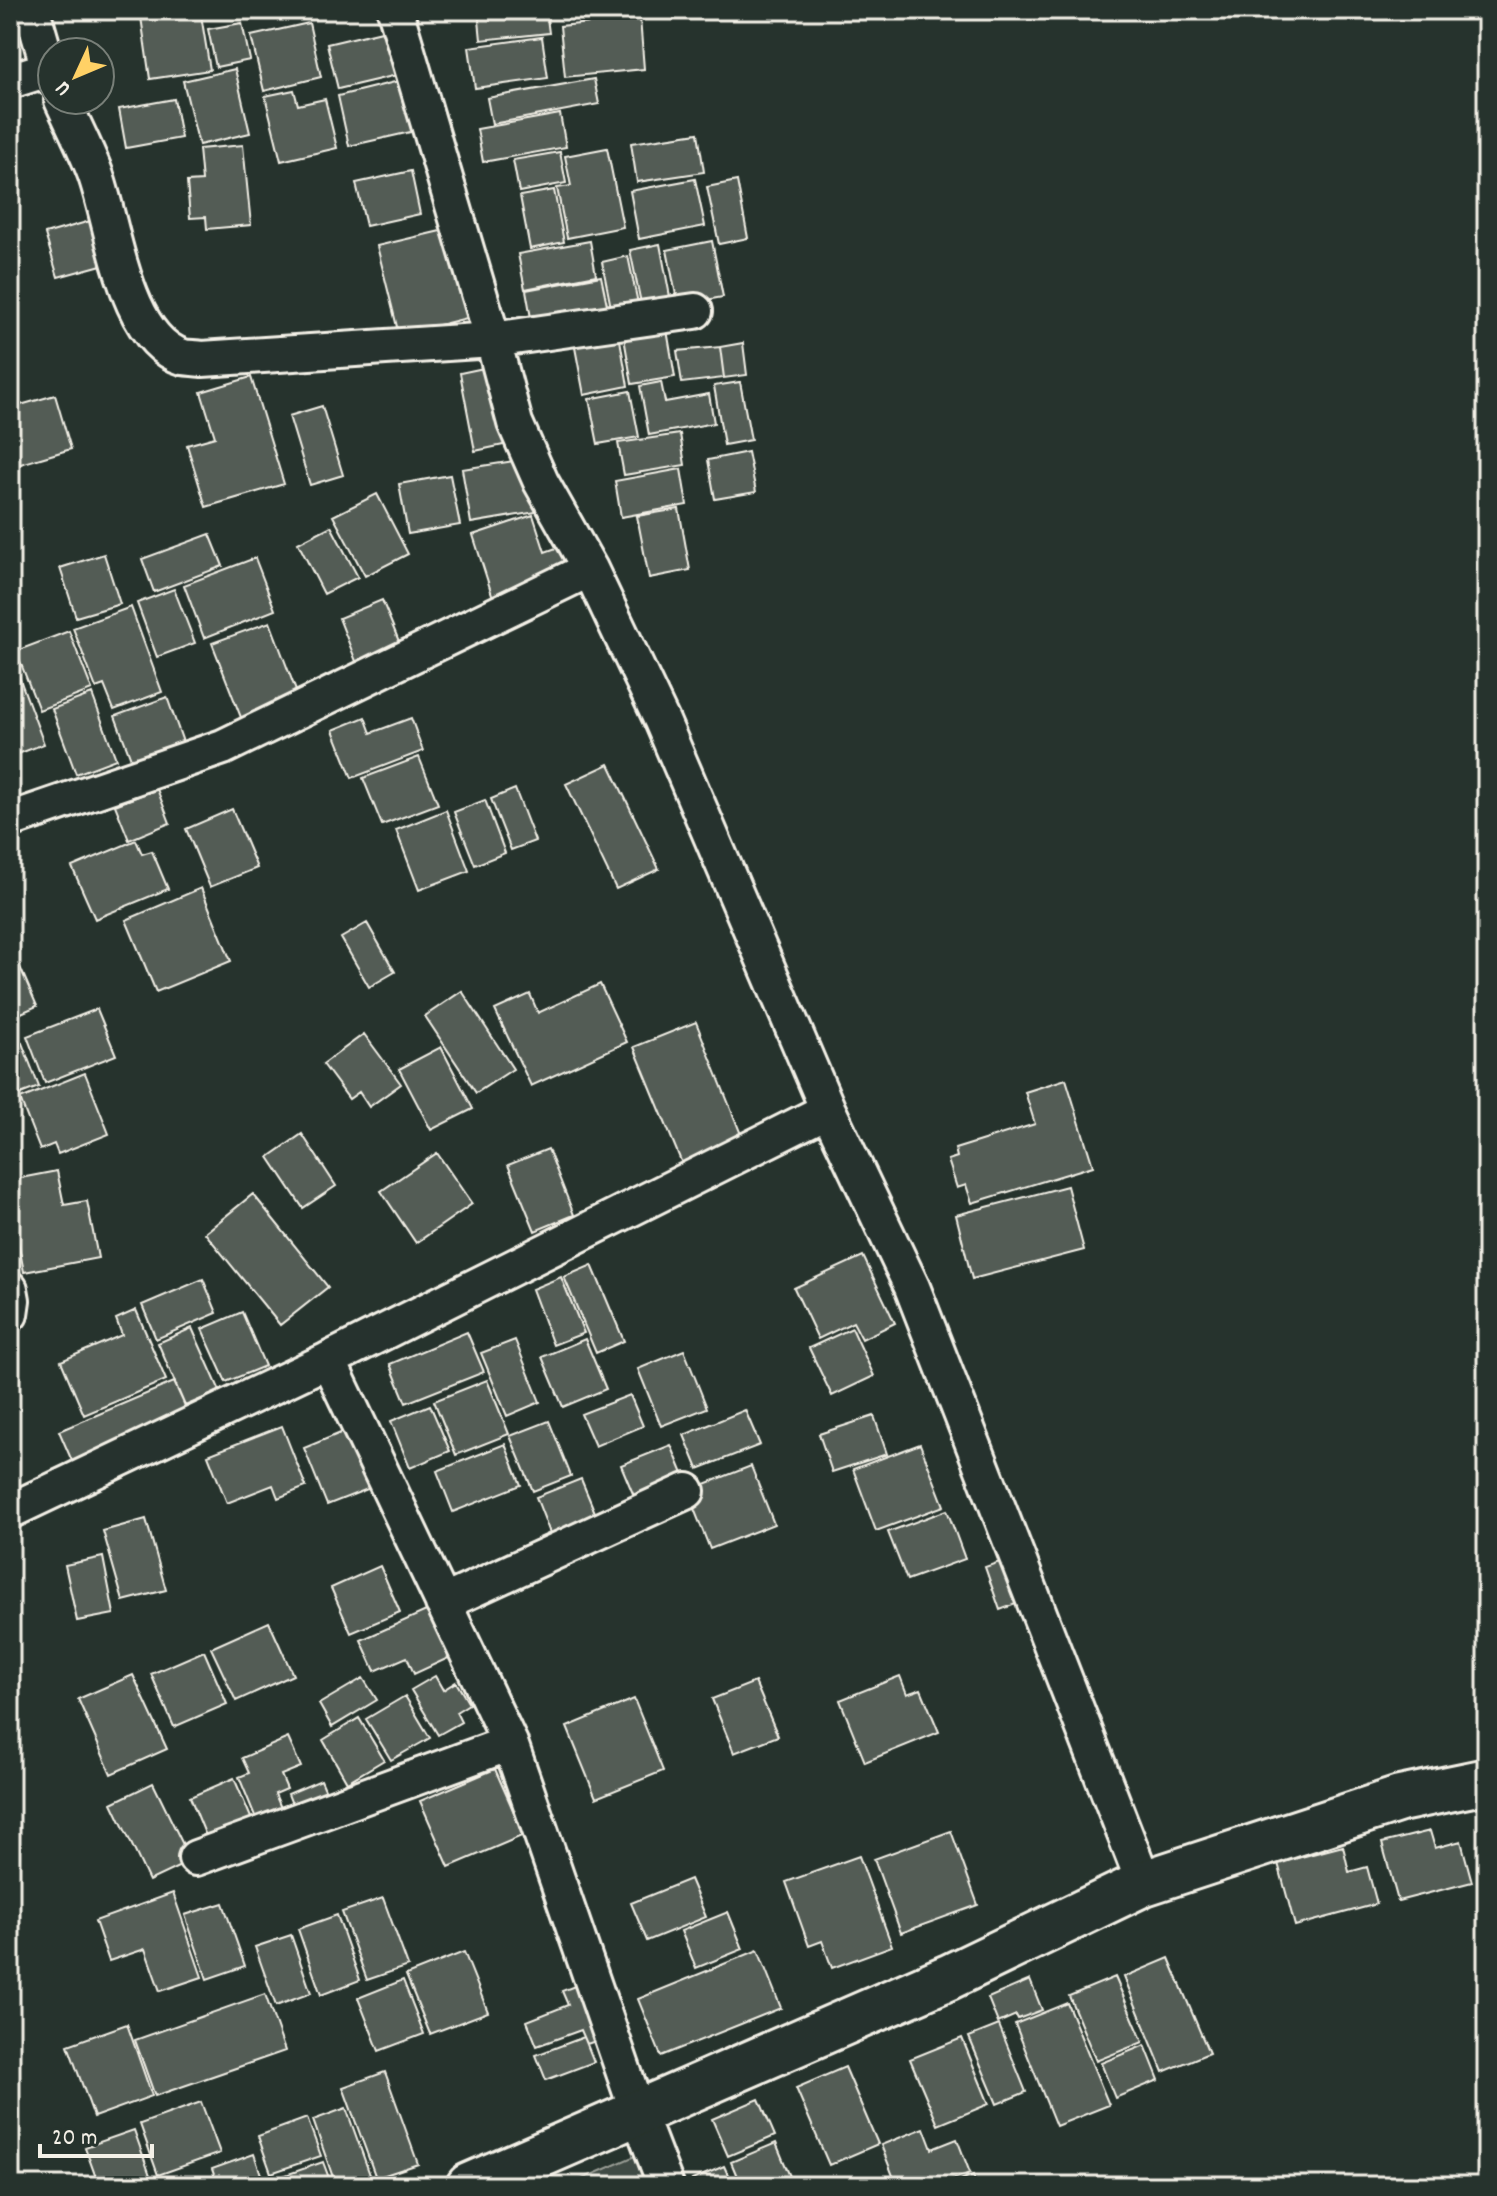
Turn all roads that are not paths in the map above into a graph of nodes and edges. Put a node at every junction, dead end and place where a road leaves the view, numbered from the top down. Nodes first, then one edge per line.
1 (32, 10) edge
2 (395, 10) edge
3 (39, 36) edge
4 (36, 76) edge
5 (10, 81) edge
6 (69, 116) edge
7 (695, 311) dead end
8 (493, 340) junction
9 (590, 569) junction
10 (10, 820) edge
11 (828, 1110) junction
12 (10, 1289) edge
13 (10, 1314) edge
14 (328, 1360) junction
15 (687, 1491) dead end
16 (10, 1511) edge
17 (443, 1603) junction
18 (510, 1743) junction
19 (1487, 1781) edge
20 (196, 1858) dead end
21 (1144, 1883) junction
22 (638, 2113) junction
23 (469, 2186) edge
24 (666, 2186) edge

1 - 3 street
2 - 8 street
4 - 5 street
6 - 8 street
7 - 8 street
8 - 9 street
9 - 10 street
9 - 11 street
11 - 14 street
11 - 21 street
12 - 13 street
14 - 16 street
14 - 17 street
15 - 17 street
17 - 18 street
18 - 20 street
18 - 22 street
19 - 21 street
21 - 22 street
22 - 23 street
22 - 24 street

